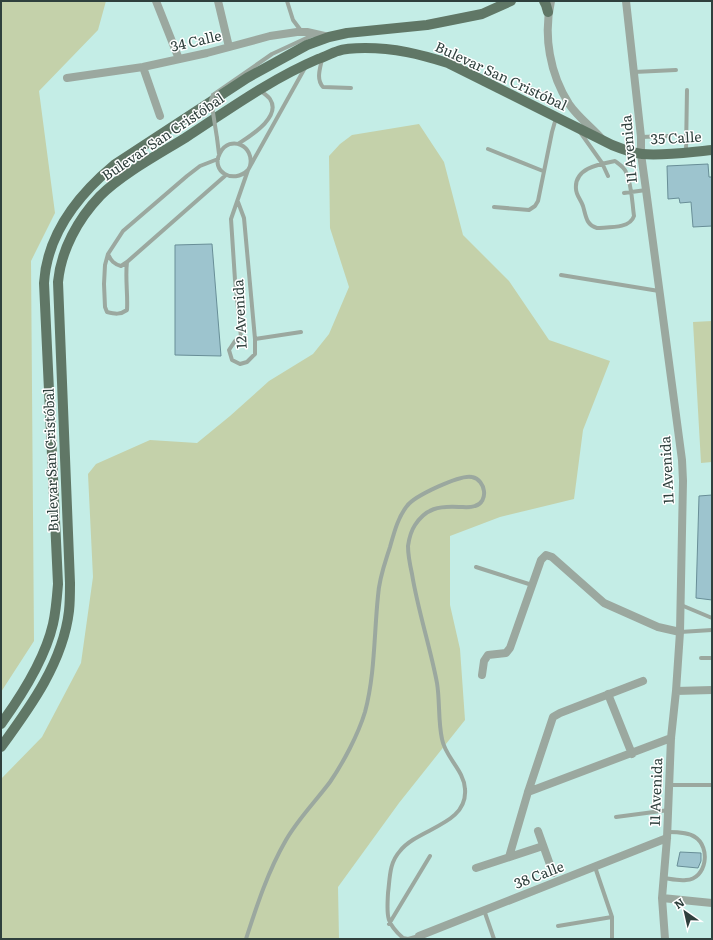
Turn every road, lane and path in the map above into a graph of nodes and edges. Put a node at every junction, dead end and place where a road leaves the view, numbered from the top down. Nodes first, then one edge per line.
1 (156, 1) edge
2 (218, 1) edge
3 (287, 1) edge
4 (511, 1) edge
5 (544, 1) edge
6 (551, 1) edge
7 (626, 1) edge
8 (548, 12) junction
9 (302, 32) junction
10 (317, 33) junction
11 (329, 37) junction
12 (229, 47) junction
13 (323, 58) junction
14 (179, 59) junction
15 (308, 64) junction
16 (143, 67) junction
17 (676, 70) dead end
18 (634, 72) junction
19 (67, 78) dead end
20 (351, 88) dead end
21 (260, 90) junction
22 (686, 90) dead end
23 (160, 116) dead end
24 (556, 118) junction
25 (580, 130) junction
26 (668, 136) dead end
27 (641, 137) junction
28 (602, 140) junction
29 (238, 144) junction
30 (488, 149) dead end
31 (712, 150) edge
32 (686, 152) junction
33 (641, 154) junction
34 (659, 154) junction
35 (218, 157) junction
36 (712, 157) edge
37 (602, 163) junction
38 (249, 168) junction
39 (543, 171) junction
40 (226, 175) junction
41 (608, 176) dead end
42 (646, 190) junction
43 (631, 192) junction
44 (624, 193) dead end
45 (238, 202) junction
46 (494, 207) dead end
47 (108, 254) junction
48 (126, 262) junction
49 (561, 275) dead end
50 (659, 291) junction
51 (301, 332) dead end
52 (255, 339) junction
53 (476, 567) dead end
54 (532, 585) junction
55 (680, 605) junction
56 (712, 618) edge
57 (712, 630) edge
58 (680, 632) junction
59 (701, 658) dead end
60 (712, 658) edge
61 (482, 675) dead end
62 (643, 681) dead end
63 (712, 690) edge
64 (676, 691) junction
65 (608, 694) junction
66 (1, 724) edge
67 (671, 738) junction
68 (1, 747) edge
69 (632, 754) junction
70 (670, 785) junction
71 (712, 785) edge
72 (528, 792) junction
73 (669, 810) junction
74 (616, 816) dead end
75 (538, 830) dead end
76 (668, 835) junction
77 (544, 846) junction
78 (430, 856) dead end
79 (509, 857) junction
80 (595, 867) junction
81 (476, 868) dead end
82 (553, 873) dead end
83 (664, 878) junction
84 (662, 898) junction
85 (712, 902) edge
86 (484, 910) junction
87 (612, 917) junction
88 (389, 924) junction
89 (558, 926) dead end
90 (419, 936) joint
91 (402, 938) edge
92 (246, 939) edge
93 (494, 939) edge
94 (612, 939) edge
95 (665, 939) edge

1 - 14 street
2 - 12 street
3 - 9 lane
4 - 11 main road, Bulevar San Cristóbal
5 - 8 main road
6 - 8 street
7 - 18 street, 11 Avenida
8 - 28 street
9 - 10 street, 34 Calle
9 - 12 street, 34 Calle
10 - 11 street, 34 Calle
10 - 35 lane, bridge
11 - 66 main road, Bulevar San Cristóbal
12 - 14 street, 34 Calle
13 - 15 main road, Bulevar San Cristóbal
13 - 20 lane
13 - 24 main road, Bulevar San Cristóbal
14 - 16 street, 34 Calle
15 - 21 main road, Bulevar San Cristóbal
15 - 38 lane, 12 Avenida
16 - 19 street, 34 Calle
16 - 23 street
17 - 18 lane
18 - 27 street, 11 Avenida
21 - 29 lane
21 - 68 main road, Bulevar San Cristóbal
22 - 32 lane
24 - 25 main road, Bulevar San Cristóbal
24 - 39 lane
25 - 28 main road, Bulevar San Cristóbal
25 - 37 lane
26 - 27 lane
27 - 33 street, 11 Avenida
28 - 33 main road, Bulevar San Cristóbal
29 - 35 lane
29 - 38 lane
30 - 39 lane
31 - 32 main road, 35 Calle
32 - 34 main road, 35 Calle
33 - 34 main road, 35 Calle
33 - 42 street, 11 Avenida
34 - 36 main road
35 - 40 lane
35 - 47 lane
37 - 41 lane
37 - 43 lane
37 - 43 lane
38 - 40 lane
38 - 45 lane, 12 Avenida
39 - 46 lane
40 - 48 lane
42 - 43 lane
42 - 50 street, 11 Avenida
43 - 44 lane
45 - 52 lane, 12 Avenida
45 - 52 lane, 12 Avenida
47 - 48 lane
47 - 48 lane
49 - 50 lane
50 - 55 street, 11 Avenida
51 - 52 lane
53 - 54 lane
54 - 58 street
54 - 61 street
55 - 56 lane
55 - 58 street, 11 Avenida
57 - 58 lane
58 - 64 street, 11 Avenida
59 - 60 lane
62 - 65 street
63 - 64 street
64 - 67 street, 11 Avenida
65 - 69 street
65 - 72 street
67 - 69 street
67 - 70 street, 11 Avenida
69 - 72 street
70 - 71 lane
70 - 73 street, 11 Avenida
72 - 79 street
73 - 74 lane
73 - 76 street, 11 Avenida
75 - 77 street
76 - 80 street, 38 Calle
76 - 83 street, 11 Avenida
76 - 83 lane
77 - 79 street
77 - 82 street
78 - 88 lane
79 - 81 street
80 - 86 street, 38 Calle
80 - 87 lane
83 - 84 street, 11 Avenida
84 - 85 street
84 - 95 street, 11 Avenida
86 - 90 street, 38 Calle
86 - 93 lane
87 - 89 lane
87 - 94 lane
88 - 91 lane
88 - 92 lane
90 - 91 lane

